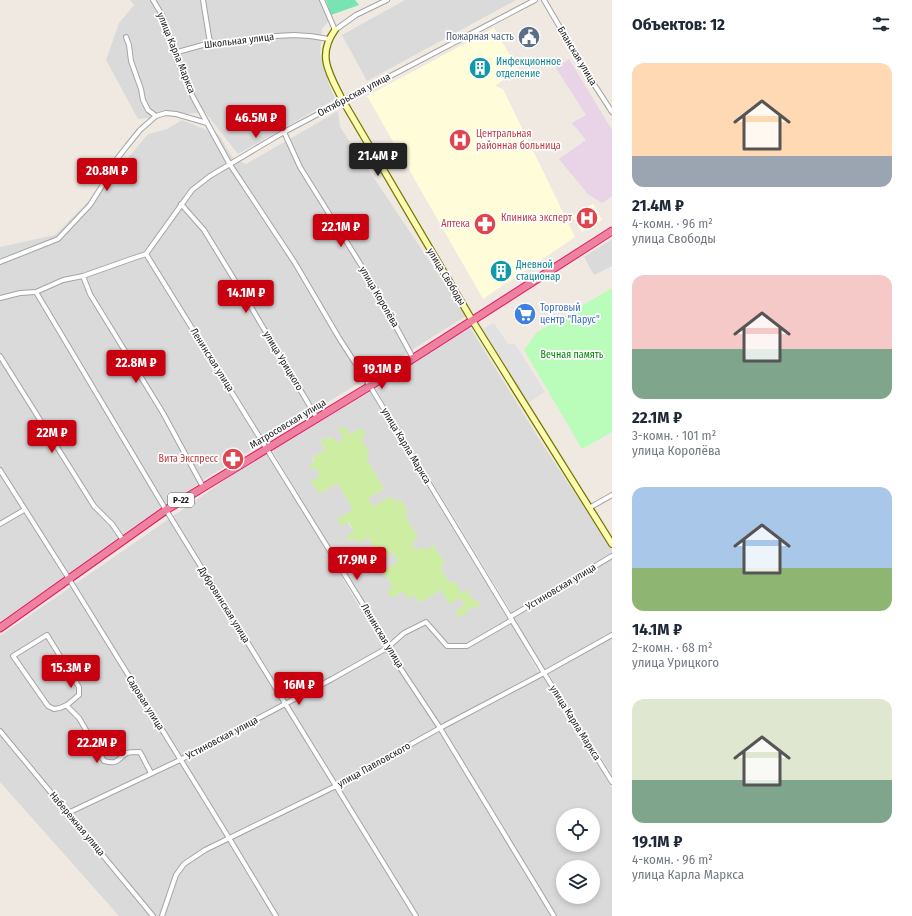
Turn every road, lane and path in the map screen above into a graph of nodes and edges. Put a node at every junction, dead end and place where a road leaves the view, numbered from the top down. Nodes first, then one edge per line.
1 (153, 0) edge
2 (203, 0) edge
3 (322, 0) edge
4 (387, 0) edge
5 (535, 0) edge
6 (544, 0) edge
7 (335, 30) junction
8 (126, 37) dead end
9 (329, 39) junction
10 (210, 43) junction
11 (174, 53) junction
12 (343, 101) junction
13 (612, 112) edge
14 (156, 116) junction
15 (207, 123) junction
16 (284, 132) junction
17 (229, 163) junction
18 (181, 204) junction
19 (612, 231) edge
20 (146, 254) junction
21 (0, 262) edge
22 (83, 276) junction
23 (36, 292) junction
24 (0, 298) edge
25 (472, 320) junction
26 (0, 356) edge
27 (413, 358) junction
28 (370, 386) junction
29 (317, 418) junction
30 (267, 449) junction
31 (0, 470) edge
32 (203, 487) junction
33 (612, 495) edge
34 (589, 508) junction
35 (24, 510) junction
36 (166, 510) junction
37 (0, 524) edge
38 (123, 540) junction
39 (612, 544) edge
40 (612, 556) edge
41 (69, 579) junction
42 (511, 619) junction
43 (0, 628) edge
44 (612, 635) edge
45 (387, 648) junction
46 (544, 673) junction
47 (285, 704) junction
48 (67, 706) junction
49 (440, 728) junction
50 (0, 731) edge
51 (180, 760) junction
52 (151, 773) junction
53 (612, 782) edge
54 (336, 786) junction
55 (68, 813) junction
56 (229, 838) junction
57 (153, 916) edge
58 (162, 916) edge
59 (276, 916) edge
60 (416, 916) edge
61 (554, 916) edge

1 - 11 street, улица Карла Маркса
2 - 10 street
3 - 7 street
4 - 7 street
5 - 12 street, Октябрьская улица
6 - 13 street, Бланская улица
7 - 9 street, улица Свободы
8 - 14 street
9 - 10 street, Школьная улица
9 - 12 street, улица Свободы
10 - 11 street, Школьная улица
11 - 15 street, улица Карла Маркса
12 - 16 street, Октябрьская улица
12 - 25 street, улица Свободы
14 - 15 street
14 - 21 street
15 - 17 street, улица Карла Маркса
16 - 17 street, Октябрьская улица
16 - 27 street, улица Королёва
17 - 18 street, Октябрьская улица
17 - 28 street, улица Карла Маркса
18 - 20 street, Октябрьская улица
18 - 29 street, улица Урицкого
19 - 25 highway, Матросовская улица / Р-22
20 - 22 street
20 - 30 street, Ленинская улица
22 - 23 street
22 - 32 street
23 - 24 street
23 - 36 street, Дубровинская улица
25 - 27 highway, Матросовская улица / Р-22
25 - 34 street, улица Свободы
26 - 38 street
27 - 28 highway, Матросовская улица / Р-22
28 - 29 highway, Матросовская улица / Р-22
28 - 42 street, улица Карла Маркса
29 - 30 highway, Матросовская улица / Р-22
30 - 32 highway, Матросовская улица / Р-22
30 - 45 street, Ленинская улица
31 - 35 street, Садовая улица
32 - 36 highway, Матросовская улица / Р-22
33 - 34 street
34 - 39 street, улица Свободы
35 - 37 street
35 - 41 street, Садовая улица
36 - 38 highway, Матросовская улица / Р-22
36 - 47 street, Дубровинская улица
38 - 41 highway, Матросовская улица / Р-22
40 - 42 street, Устиновская улица
41 - 43 highway, Матросовская улица / Р-22
41 - 51 street, Садовая улица
42 - 45 street, Устиновская улица
42 - 46 street, улица Карла Маркса
44 - 46 street, улица Павловского
45 - 47 street, Устиновская улица
45 - 49 street, Ленинская улица
46 - 49 street, улица Павловского
46 - 53 street, улица Карла Маркса
47 - 51 street, Устиновская улица
47 - 54 street, Дубровинская улица
48 - 48 street
48 - 52 street
49 - 54 street, улица Павловского
49 - 61 street, Ленинская улица
50 - 55 street, Набережная улица
51 - 52 street, Устиновская улица
51 - 56 street, Садовая улица
52 - 55 street, Устиновская улица
54 - 56 street, улица Павловского
54 - 60 street, Дубровинская улица
55 - 57 street, Набережная улица
56 - 58 street, улица Павловского
56 - 59 street, Садовая улица

